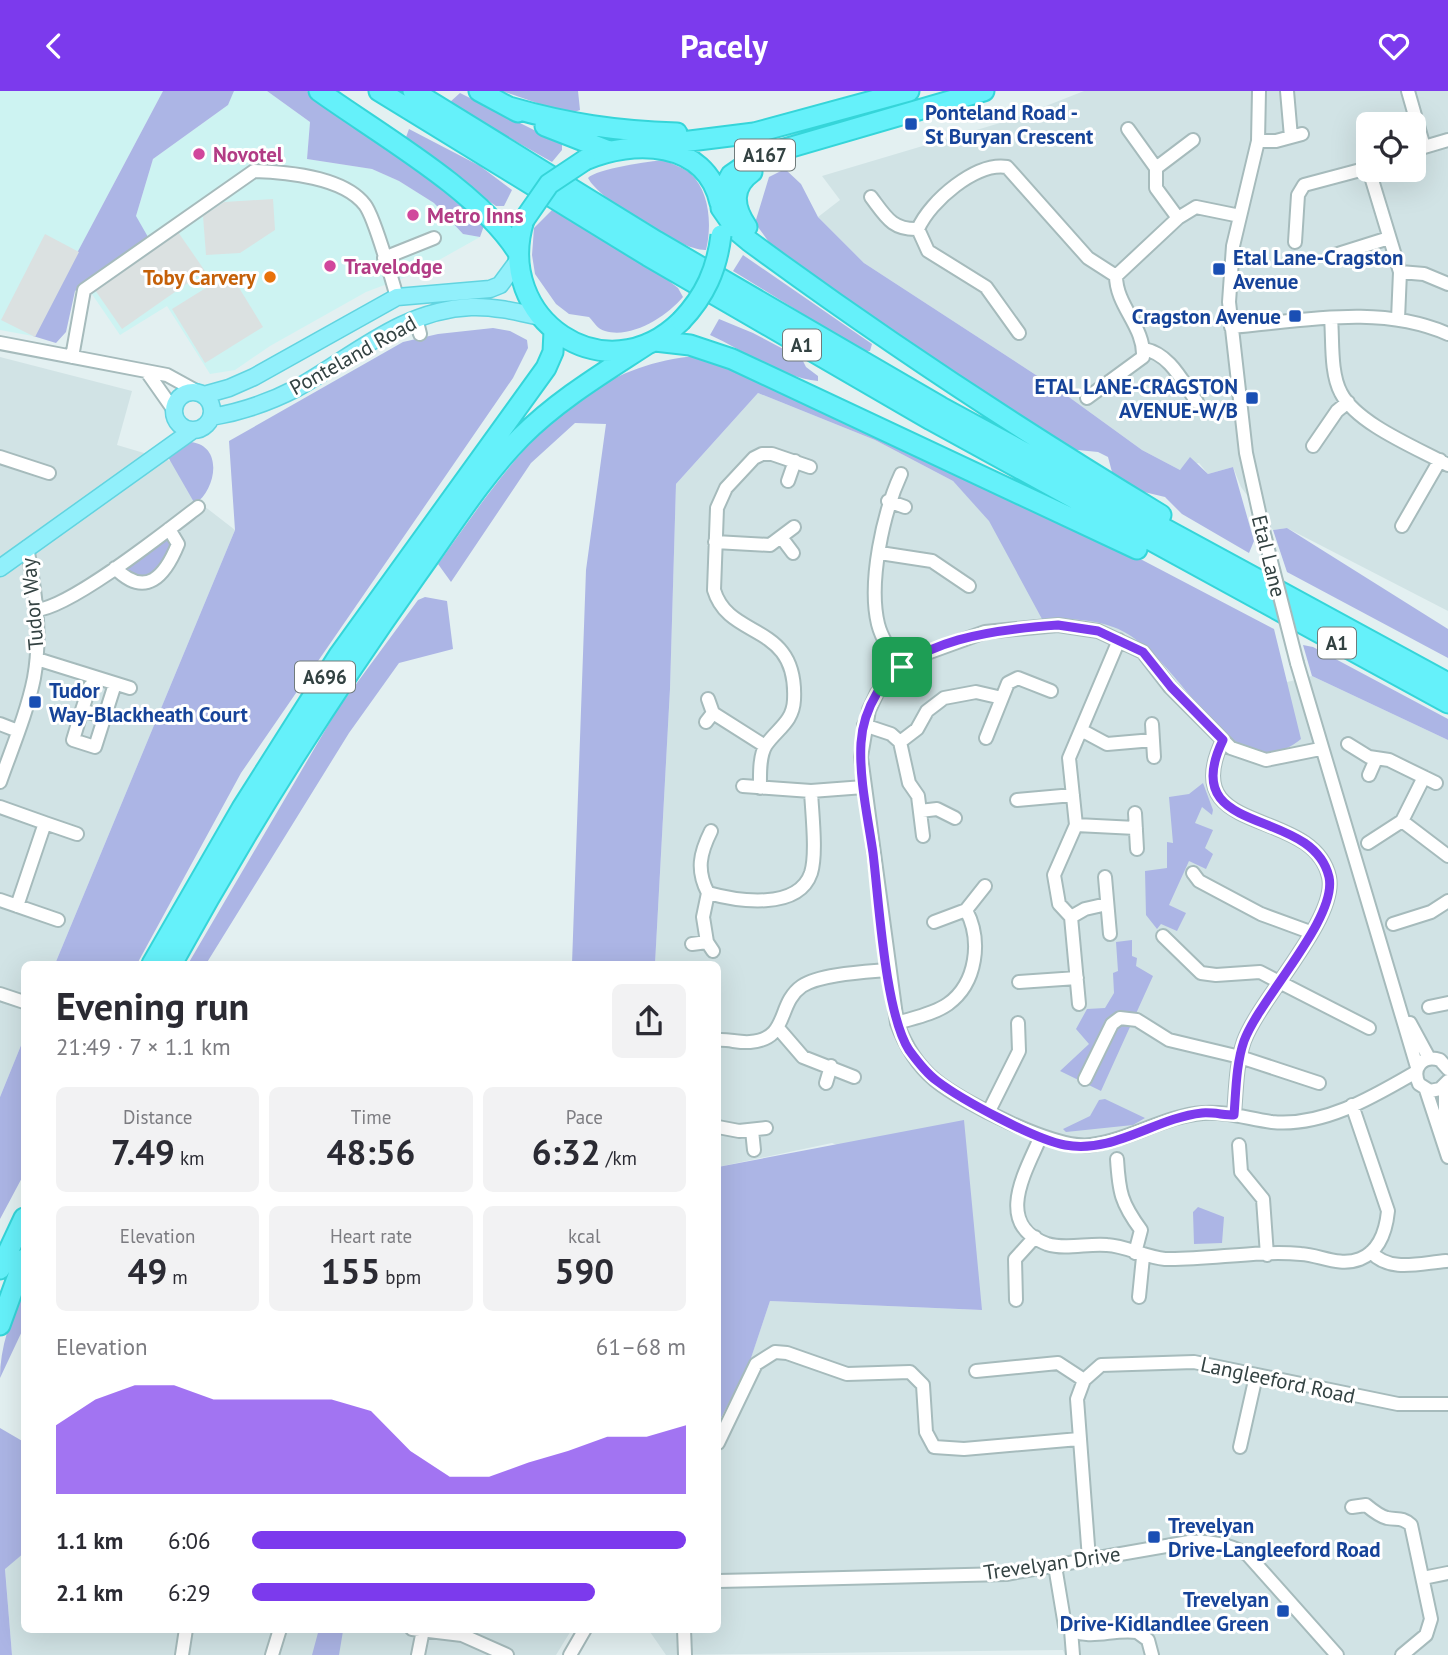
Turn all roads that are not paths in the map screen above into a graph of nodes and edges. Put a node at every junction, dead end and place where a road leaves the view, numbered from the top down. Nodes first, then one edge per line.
1 (319, 91) edge
2 (379, 91) edge
3 (413, 91) edge
4 (479, 91) edge
5 (909, 91) edge
6 (984, 91) edge
7 (1287, 91) edge
8 (1408, 91) edge
9 (1258, 94) edge
10 (509, 107) junction
11 (1412, 112) edge
12 (1128, 129) dead end
13 (738, 135) junction
14 (1192, 140) dead end
15 (1448, 140) edge
16 (1258, 141) junction
17 (650, 146) junction
18 (1426, 147) edge
19 (784, 149) junction
20 (609, 151) junction
21 (1156, 167) junction
22 (1356, 172) edge
23 (1372, 182) edge
24 (871, 197) dead end
25 (720, 203) junction
26 (1240, 216) junction
27 (1178, 218) junction
28 (918, 229) junction
29 (435, 238) dead end
30 (1389, 238) junction
31 (1296, 241) dead end
32 (1335, 255) dead end
33 (517, 256) junction
34 (384, 258) junction
35 (775, 260) junction
36 (1400, 272) junction
37 (1116, 276) junction
38 (1448, 284) edge
39 (397, 297) junction
40 (1331, 318) junction
41 (1398, 319) junction
42 (547, 324) junction
43 (1231, 327) junction
44 (1019, 333) dead end
45 (1448, 334) edge
46 (652, 342) junction
47 (0, 343) edge
48 (1144, 349) junction
49 (72, 357) junction
50 (147, 372) junction
51 (201, 393) junction
52 (1087, 398) dead end
53 (1197, 402) dead end
54 (1348, 402) junction
55 (173, 411) junction
56 (211, 418) junction
57 (192, 430) junction
58 (1313, 446) dead end
59 (1, 459) edge
60 (795, 461) junction
61 (1444, 462) edge
62 (138, 466) junction
63 (810, 467) dead end
64 (48, 473) dead end
65 (901, 474) dead end
66 (788, 481) dead end
67 (888, 501) junction
68 (198, 507) dead end
69 (905, 507) dead end
70 (1402, 526) dead end
71 (794, 527) dead end
72 (169, 529) junction
73 (780, 537) junction
74 (715, 542) junction
75 (27, 547) junction
76 (793, 553) dead end
77 (880, 553) junction
78 (0, 568) edge
79 (115, 568) junction
80 (1237, 580) junction
81 (969, 586) dead end
82 (36, 610) junction
83 (1119, 640) junction
84 (37, 659) junction
85 (902, 667) junction
86 (1448, 683) edge
87 (115, 684) junction
88 (90, 686) dead end
89 (130, 688) dead end
90 (1051, 691) dead end
91 (1002, 698) junction
92 (708, 699) dead end
93 (1448, 703) edge
94 (82, 710) junction
95 (104, 716) junction
96 (0, 724) edge
97 (1152, 724) dead end
98 (864, 725) junction
99 (1081, 730) junction
100 (18, 731) junction
101 (986, 738) dead end
102 (1153, 740) junction
103 (1223, 740) junction
104 (900, 742) junction
105 (1348, 744) dead end
106 (765, 746) junction
107 (1320, 748) junction
108 (1154, 757) dead end
109 (1376, 759) junction
110 (1369, 775) dead end
111 (0, 782) edge
112 (743, 786) dead end
113 (760, 787) junction
114 (864, 787) junction
115 (811, 791) junction
116 (1073, 795) junction
117 (1017, 800) dead end
118 (0, 807) edge
119 (920, 811) junction
120 (1135, 813) dead end
121 (955, 818) dead end
122 (1402, 821) junction
123 (45, 823) junction
124 (1076, 825) junction
125 (1136, 828) junction
126 (711, 831) dead end
127 (77, 834) dead end
128 (923, 836) dead end
129 (1368, 843) dead end
130 (1137, 849) dead end
131 (1448, 856) edge
132 (1193, 873) dead end
133 (1105, 877) dead end
134 (985, 886) dead end
135 (708, 893) junction
136 (0, 900) edge
137 (1448, 901) edge
138 (1107, 904) junction
139 (17, 906) junction
140 (966, 911) junction
141 (1071, 917) junction
142 (58, 920) dead end
143 (934, 922) dead end
144 (1393, 923) dead end
145 (1310, 932) junction
146 (1110, 934) dead end
147 (1163, 936) dead end
148 (692, 944) dead end
149 (154, 961) edge
150 (174, 961) edge
151 (888, 970) junction
152 (1077, 978) junction
153 (1019, 982) dead end
154 (1276, 983) junction
155 (0, 994) edge
156 (21, 1001) edge
157 (1398, 1002) junction
158 (1448, 1003) edge
159 (1079, 1004) dead end
160 (1429, 1007) dead end
161 (897, 1023) junction
162 (1018, 1023) dead end
163 (779, 1028) junction
164 (1369, 1028) dead end
165 (721, 1040) edge
166 (1240, 1057) junction
167 (1429, 1058) junction
168 (1446, 1064) edge
169 (831, 1066) junction
170 (1416, 1070) junction
171 (854, 1077) dead end
172 (1085, 1079) dead end
173 (826, 1083) dead end
174 (1319, 1083) dead end
175 (1447, 1083) edge
176 (1388, 1089) junction
177 (1424, 1089) junction
178 (1352, 1105) junction
179 (989, 1111) junction
180 (1234, 1115) junction
181 (721, 1127) edge
182 (766, 1128) dead end
183 (752, 1130) junction
184 (1041, 1136) junction
185 (1445, 1141) junction
186 (1239, 1145) dead end
187 (754, 1150) dead end
188 (1448, 1157) edge
189 (1117, 1159) dead end
190 (21, 1224) edge
191 (1035, 1237) junction
192 (1371, 1252) junction
193 (1139, 1255) junction
194 (1267, 1255) junction
195 (1446, 1261) dead end
196 (21, 1265) edge
197 (21, 1267) edge
198 (0, 1269) edge
199 (1139, 1297) dead end
200 (1016, 1300) dead end
201 (0, 1308) edge
202 (0, 1325) edge
203 (976, 1371) dead end
204 (1256, 1377) junction
205 (1084, 1380) junction
206 (1448, 1403) edge
207 (721, 1437) edge
208 (1079, 1439) junction
209 (1240, 1447) dead end
210 (1352, 1507) dead end
211 (1089, 1559) junction
212 (1055, 1566) junction
213 (1448, 1573) edge
214 (1423, 1578) junction
215 (721, 1581) edge
216 (1071, 1630) junction
217 (185, 1633) edge
218 (279, 1633) edge
219 (422, 1633) edge
220 (446, 1633) edge
221 (583, 1633) edge
222 (684, 1633) edge
223 (182, 1655) edge
224 (272, 1655) edge
225 (418, 1655) edge
226 (507, 1655) edge
227 (570, 1655) edge
228 (685, 1655) edge
229 (1073, 1655) edge
230 (1152, 1655) edge
231 (1337, 1655) edge
232 (1402, 1655) edge

1 - 33 highway
2 - 80 highway, A1
3 - 80 highway, A1
4 - 10 highway
5 - 13 highway, A167
6 - 19 highway, A167
7 - 16 street
8 - 11 street
9 - 16 street, Etal Lane
10 - 13 highway
10 - 20 highway
12 - 21 street
13 - 17 highway, A167
14 - 21 street
15 - 18 street
16 - 26 street, Etal Lane
17 - 20 highway
17 - 25 highway
19 - 25 highway, A167
19 - 35 highway, A1
20 - 33 highway, bridge
21 - 27 street
22 - 31 street
23 - 30 street
24 - 28 street
25 - 35 highway, A1
25 - 46 highway, bridge
26 - 27 street
26 - 43 street, Etal Lane
27 - 37 street
28 - 37 street
28 - 44 street
29 - 34 street
30 - 32 street
30 - 36 street
33 - 39 main road, Ponteland Road
33 - 42 highway
34 - 39 street
34 - 49 street
35 - 80 highway, A1
36 - 38 street
36 - 41 street
37 - 48 street
39 - 51 main road, Ponteland Road
40 - 41 street
40 - 43 street
40 - 54 street
41 - 45 street
42 - 46 highway
42 - 56 main road, Ponteland Road
42 - 149 highway, A696
43 - 107 street, Etal Lane, bridge
46 - 80 highway, A1
46 - 150 highway, A696
47 - 49 street
48 - 52 street
48 - 53 street
49 - 50 street
50 - 51 street
50 - 55 street
51 - 55 main road
51 - 56 main road
54 - 58 street
54 - 61 street
55 - 57 main road
55 - 62 main road
56 - 57 main road
57 - 62 main road
59 - 64 street
60 - 63 street
60 - 66 street
60 - 74 street
61 - 70 street
62 - 75 main road
65 - 67 street
67 - 69 street
67 - 77 street
68 - 72 street
71 - 73 street
72 - 79 street
72 - 79 street
73 - 74 street
73 - 76 street
74 - 106 street
75 - 78 main road
75 - 82 street, Tudor Way
77 - 81 street
77 - 85 street
79 - 82 street
80 - 86 highway, A1
80 - 93 highway, A1
82 - 84 street, Tudor Way
83 - 85 street
83 - 99 street
83 - 103 street
84 - 87 street
84 - 100 street, Tudor Way
85 - 98 street
87 - 89 street
87 - 95 street
88 - 94 street
90 - 91 street
91 - 101 street
91 - 104 street
92 - 106 street
94 - 95 street
94 - 95 street
96 - 100 street
97 - 102 street
98 - 104 street
98 - 114 street
99 - 102 street
99 - 116 street
100 - 111 street, Tudor Way
102 - 108 street
103 - 107 street
103 - 145 street
104 - 119 street
105 - 109 street
106 - 113 street
107 - 157 street, Etal Lane
109 - 110 street
109 - 122 street
112 - 113 street
113 - 115 street
114 - 115 street
114 - 151 street
115 - 135 street
116 - 117 street
116 - 124 street
118 - 123 street
119 - 121 street
119 - 128 street
120 - 125 street
122 - 129 street
122 - 131 street
123 - 127 street
123 - 139 street
124 - 125 street
124 - 141 street
125 - 130 street
126 - 135 street
132 - 145 street
133 - 138 street
134 - 140 street
135 - 148 street
136 - 139 street
137 - 144 street
138 - 141 street
138 - 146 street
139 - 142 street
140 - 143 street
140 - 161 street
141 - 152 street
145 - 154 street
147 - 154 street
151 - 161 street
151 - 163 street
152 - 153 street
152 - 159 street
154 - 164 street
154 - 166 street
155 - 156 street
157 - 167 street, Etal Lane
157 - 170 street, Etal Lane
158 - 160 street
161 - 179 street
162 - 179 street
163 - 165 street
163 - 169 street
166 - 172 street
166 - 174 street
166 - 180 street
167 - 168 street
167 - 170 street
169 - 171 street
169 - 173 street
170 - 176 street
170 - 177 street, Etal Lane
175 - 177 street
175 - 185 street
176 - 177 street
176 - 178 street
177 - 185 street
178 - 180 street
178 - 192 street
179 - 184 street
180 - 184 street
181 - 183 street
182 - 183 street
183 - 187 street
184 - 191 street
185 - 188 street
186 - 194 street
189 - 193 street
190 - 198 highway
191 - 193 street
191 - 200 street
192 - 194 street
192 - 195 street
193 - 194 street
193 - 199 street
196 - 201 highway
197 - 202 highway
203 - 205 street
204 - 205 street, Langleeford Road
204 - 206 street, Langleeford Road
204 - 209 street
205 - 208 street
207 - 208 street
208 - 211 street
210 - 214 street
211 - 212 street, Trevelyan Drive
211 - 231 street, Trevelyan Drive
212 - 215 street, Trevelyan Drive
212 - 216 street
213 - 214 street
214 - 232 street
216 - 229 street
216 - 230 street
217 - 223 street
218 - 224 street
219 - 225 street
220 - 226 street
221 - 227 street
222 - 228 street

